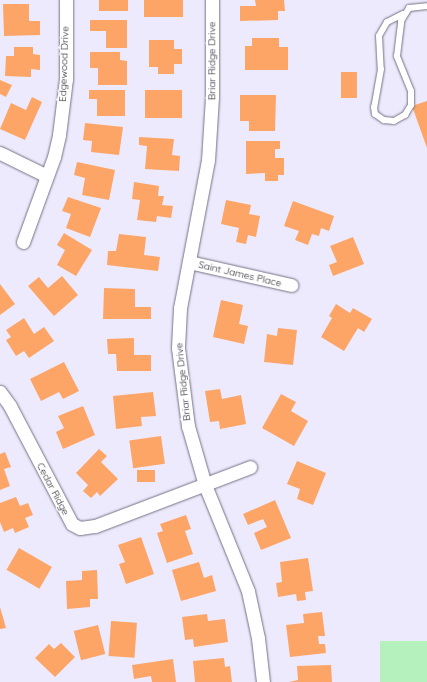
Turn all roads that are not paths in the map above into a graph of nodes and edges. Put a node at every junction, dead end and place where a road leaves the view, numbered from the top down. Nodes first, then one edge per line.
1 (66, 0) edge
2 (212, 0) edge
3 (427, 6) edge
4 (403, 14) junction
5 (0, 153) edge
6 (47, 176) junction
7 (23, 242) dead end
8 (189, 262) junction
9 (291, 285) dead end
10 (0, 392) edge
11 (250, 467) dead end
12 (206, 485) junction
13 (263, 682) edge

1 - 6 street, Edgewood Drive
2 - 8 street, Briar Ridge Drive
3 - 4 lane
4 - 4 lane
5 - 6 street
6 - 7 street, Edgewood Drive
8 - 9 street, Saint James Place
8 - 12 street, Briar Ridge Drive
10 - 12 street, Cedar Ridge
11 - 12 street, Cedar Ridge
12 - 13 street, Briar Ridge Drive

